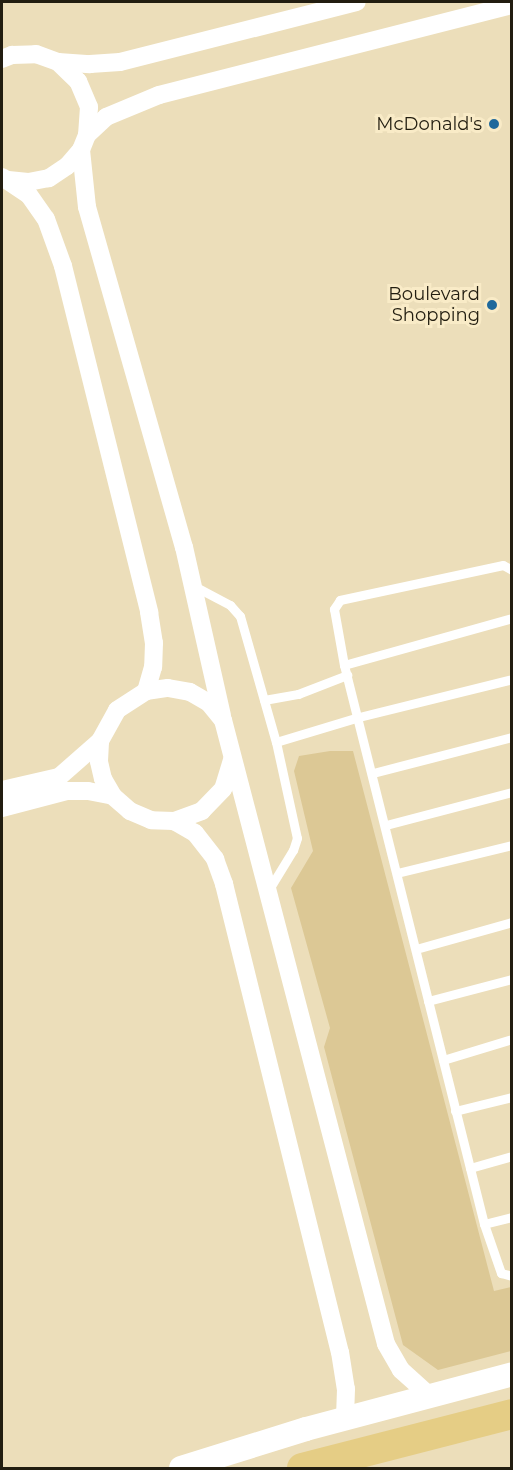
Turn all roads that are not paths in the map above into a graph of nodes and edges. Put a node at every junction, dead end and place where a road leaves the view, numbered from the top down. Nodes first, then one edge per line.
1 (357, 2) edge
2 (512, 5) edge
3 (2, 59) edge
4 (58, 62) junction
5 (84, 142) junction
6 (4, 178) edge
7 (512, 570) edge
8 (192, 585) junction
9 (512, 618) edge
10 (344, 665) junction
11 (347, 675) junction
12 (512, 679) edge
13 (146, 691) junction
14 (264, 700) junction
15 (359, 717) junction
16 (224, 720) junction
17 (512, 737) edge
18 (100, 741) junction
19 (276, 741) junction
20 (232, 760) junction
21 (373, 773) junction
22 (2, 790) edge
23 (512, 792) edge
24 (113, 796) junction
25 (2, 808) edge
26 (174, 821) junction
27 (386, 825) junction
28 (512, 844) edge
29 (397, 873) junction
30 (268, 891) junction
31 (512, 922) edge
32 (416, 949) junction
33 (512, 979) edge
34 (428, 1001) junction
35 (512, 1039) edge
36 (443, 1060) junction
37 (512, 1097) edge
38 (455, 1111) junction
39 (512, 1156) edge
40 (470, 1168) junction
41 (512, 1217) edge
42 (484, 1224) junction
43 (512, 1276) edge
44 (512, 1374) edge
45 (429, 1395) junction
46 (512, 1414) edge
47 (345, 1419) junction
48 (368, 1458) edge
49 (181, 1468) edge
50 (302, 1468) edge

1 - 4 street
2 - 5 street
3 - 4 street
4 - 5 street
5 - 6 street
5 - 8 street
6 - 13 street
7 - 10 lane
8 - 14 lane
8 - 16 street
9 - 10 lane
10 - 11 lane
11 - 14 lane
11 - 15 lane
12 - 15 lane
13 - 16 street
13 - 18 street
14 - 19 lane
15 - 19 lane
15 - 21 lane
16 - 20 street
17 - 21 lane
18 - 22 street
18 - 24 street
19 - 30 lane
20 - 26 street
20 - 30 street
21 - 27 lane
23 - 27 lane
24 - 25 street
24 - 26 street
26 - 47 street
27 - 29 lane
28 - 29 lane
29 - 32 lane
30 - 45 street
31 - 32 lane
32 - 34 lane
33 - 34 lane
34 - 36 lane
35 - 36 lane
36 - 38 lane
37 - 38 lane
38 - 40 lane
39 - 40 lane
40 - 42 lane
41 - 42 lane
42 - 43 lane
44 - 45 street
45 - 47 street
46 - 48 main road
47 - 49 street
48 - 50 main road

